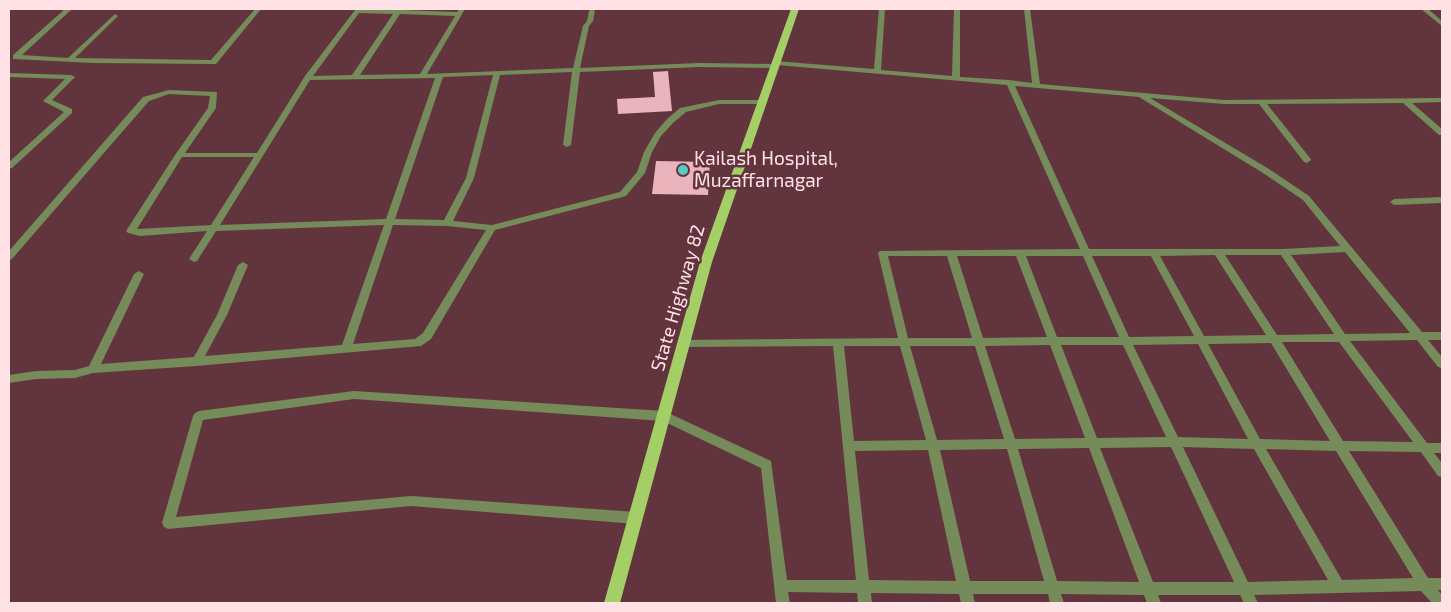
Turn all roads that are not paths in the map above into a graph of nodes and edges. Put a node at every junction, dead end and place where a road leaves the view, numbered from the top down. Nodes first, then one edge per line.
1 (69, 9) edge
2 (258, 9) edge
3 (795, 9) edge
4 (882, 9) edge
5 (957, 9) edge
6 (1027, 9) edge
7 (1424, 9) edge
8 (358, 10) edge
9 (399, 10) edge
10 (592, 11) dead end
11 (460, 12) edge
12 (115, 16) dead end
13 (1442, 24) edge
14 (71, 58) junction
15 (774, 64) junction
16 (576, 71) junction
17 (877, 71) junction
18 (497, 73) junction
19 (440, 75) junction
20 (9, 76) edge
21 (422, 76) junction
22 (308, 78) junction
23 (354, 78) junction
24 (956, 78) junction
25 (1009, 82) junction
26 (1036, 85) junction
27 (1140, 96) junction
28 (1442, 100) edge
29 (1406, 101) junction
30 (761, 102) junction
31 (1261, 102) junction
32 (1442, 133) edge
33 (567, 145) dead end
34 (179, 155) junction
35 (258, 155) junction
36 (1307, 160) dead end
37 (9, 166) edge
38 (1442, 200) edge
39 (1394, 202) dead end
40 (389, 222) junction
41 (447, 223) junction
42 (212, 228) junction
43 (492, 228) junction
44 (1349, 249) junction
45 (1154, 252) junction
46 (1218, 252) junction
47 (1284, 252) junction
48 (951, 253) junction
49 (1020, 253) junction
50 (1086, 253) junction
51 (9, 257) edge
52 (194, 259) dead end
53 (244, 265) dead end
54 (139, 274) dead end
55 (1442, 336) edge
56 (1421, 337) junction
57 (1342, 338) junction
58 (1274, 339) junction
59 (1202, 340) junction
60 (838, 342) junction
61 (904, 342) junction
62 (979, 342) junction
63 (1054, 342) junction
64 (1126, 342) junction
65 (684, 343) junction
66 (346, 348) junction
67 (196, 362) junction
68 (1442, 364) edge
69 (93, 369) junction
70 (9, 379) edge
71 (664, 416) junction
72 (1174, 442) junction
73 (1093, 443) junction
74 (1011, 444) junction
75 (1256, 444) junction
76 (932, 445) junction
77 (849, 446) junction
78 (1340, 446) junction
79 (1442, 448) edge
80 (1426, 449) junction
81 (1442, 472) edge
82 (636, 518) junction
83 (1424, 584) junction
84 (1442, 584) edge
85 (783, 586) junction
86 (863, 586) junction
87 (965, 587) junction
88 (1339, 587) junction
89 (1053, 588) junction
90 (1149, 589) junction
91 (1244, 589) junction
92 (612, 603) edge
93 (783, 603) edge
94 (865, 603) edge
95 (968, 603) edge
96 (1057, 603) edge
97 (1154, 603) edge
98 (1250, 603) edge
99 (1440, 603) edge

1 - 14 street
2 - 14 street
3 - 15 main road, State Highway 82
4 - 17 street
5 - 24 street
6 - 26 street
7 - 13 street
8 - 9 street
8 - 22 street
9 - 11 street
9 - 23 street
10 - 16 street
11 - 21 street
12 - 14 street
15 - 16 street
15 - 17 street
15 - 30 main road, State Highway 82
16 - 18 street
16 - 33 street
17 - 24 street
18 - 19 street
18 - 41 street
19 - 21 street
19 - 40 street
20 - 37 street
21 - 23 street
22 - 23 street
22 - 35 street
24 - 25 street
25 - 26 street
25 - 50 street
26 - 27 street
27 - 31 street
27 - 44 street
28 - 29 street
29 - 31 street
29 - 32 street
30 - 43 street
30 - 65 main road, State Highway 82
31 - 36 street
34 - 35 street
34 - 42 street
34 - 51 street
35 - 42 street
38 - 39 street
40 - 41 street
40 - 42 street
40 - 66 street
41 - 43 street
42 - 52 street
43 - 66 street
44 - 47 street
44 - 56 street
45 - 46 street
45 - 50 street
45 - 59 street
46 - 47 street
46 - 58 street
47 - 57 street
48 - 49 street
48 - 61 street
48 - 62 street
49 - 50 street
49 - 63 street
50 - 64 street
53 - 67 street
54 - 69 street
55 - 56 street
56 - 57 street
56 - 68 street
57 - 58 street
57 - 80 street
58 - 59 street
58 - 78 street
59 - 64 street
59 - 75 street
60 - 61 street
60 - 65 street
60 - 77 street
61 - 62 street
61 - 76 street
62 - 63 street
62 - 74 street
63 - 64 street
63 - 73 street
64 - 72 street
65 - 71 main road, State Highway 82
66 - 67 street
67 - 69 street
69 - 70 street
71 - 82 main road, State Highway 82
71 - 82 street
71 - 85 street
72 - 73 street
72 - 75 street
72 - 91 street
73 - 74 street
73 - 90 street
74 - 76 street
74 - 89 street
75 - 78 street
75 - 88 street
76 - 77 street
76 - 87 street
77 - 86 street
78 - 80 street
78 - 83 street
79 - 80 street
80 - 81 street
82 - 92 main road, State Highway 82
83 - 84 street
83 - 88 street
83 - 99 street
85 - 86 street
85 - 93 street
86 - 87 street
86 - 94 street
87 - 89 street
87 - 95 street
88 - 91 street
89 - 90 street
89 - 96 street
90 - 91 street
90 - 97 street
91 - 98 street

